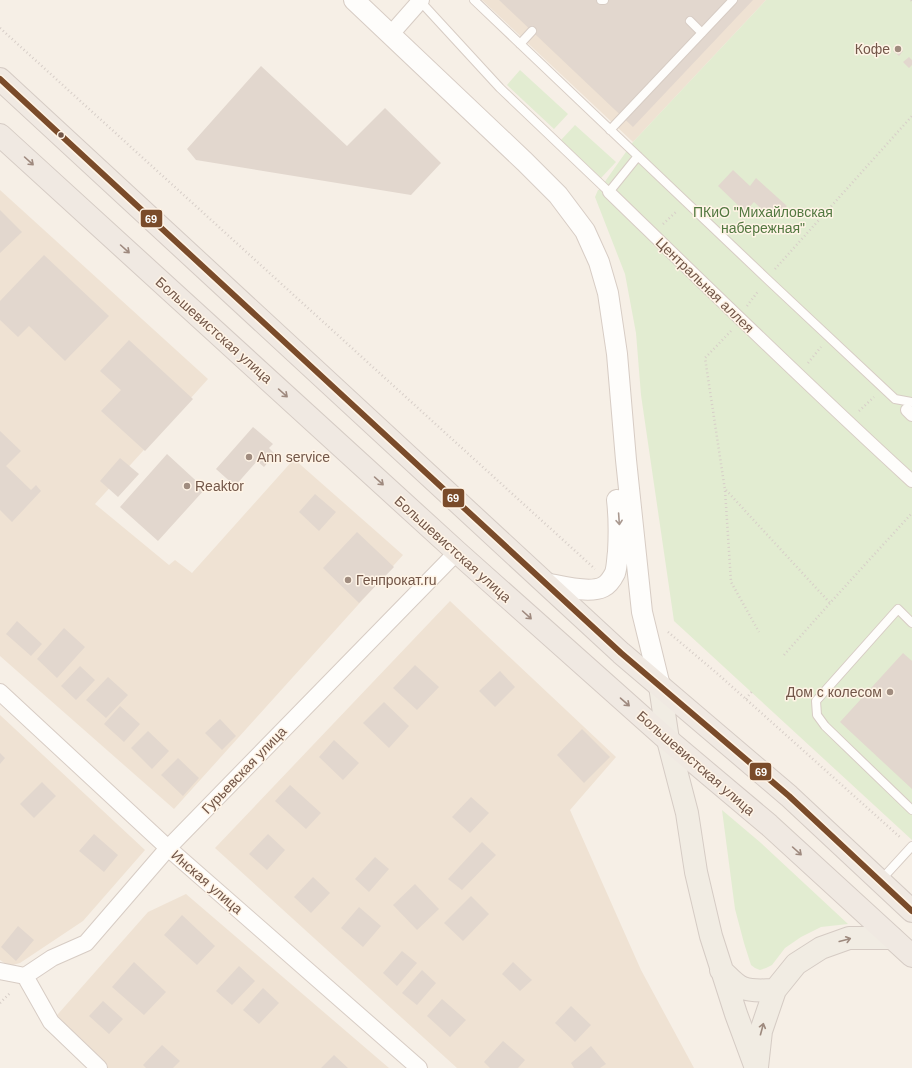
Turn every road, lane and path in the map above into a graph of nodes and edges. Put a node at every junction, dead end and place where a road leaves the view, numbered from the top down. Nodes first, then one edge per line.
1 (354, 0) edge
2 (474, 0) edge
3 (733, 0) edge
4 (421, 1) edge
5 (690, 21) dead end
6 (0, 28) edge
7 (532, 31) dead end
8 (702, 32) junction
9 (391, 34) junction
10 (520, 44) junction
11 (0, 79) edge
12 (912, 116) edge
13 (610, 130) junction
14 (0, 135) edge
15 (638, 156) junction
16 (609, 192) junction
17 (685, 202) junction
18 (653, 235) junction
19 (767, 279) junction
20 (746, 308) dead end
21 (732, 329) dead end
22 (829, 337) junction
23 (617, 354) junction
24 (798, 374) junction
25 (883, 387) junction
26 (910, 409) edge
27 (856, 414) dead end
28 (912, 481) edge
29 (725, 490) junction
30 (912, 513) edge
31 (457, 552) junction
32 (610, 582) junction
33 (546, 583) junction
34 (830, 603) junction
35 (912, 623) edge
36 (666, 631) dead end
37 (759, 632) dead end
38 (784, 655) dead end
39 (660, 686) junction
40 (752, 690) dead end
41 (0, 692) edge
42 (746, 699) junction
43 (668, 740) junction
44 (912, 810) edge
45 (901, 838) dead end
46 (912, 846) edge
47 (168, 848) junction
48 (880, 881) junction
49 (912, 911) edge
50 (892, 938) junction
51 (912, 956) edge
52 (722, 970) junction
53 (0, 971) edge
54 (25, 976) junction
55 (775, 990) junction
56 (99, 1068) edge
57 (419, 1068) edge
58 (756, 1068) edge

1 - 9 street
2 - 10 lane
3 - 8 lane
4 - 9 street
4 - 16 lane, Центральная аллея
5 - 8 lane
6 - 32 path
7 - 10 lane
8 - 13 lane
9 - 23 street
10 - 13 lane
11 - 33 highway
12 - 19 path
13 - 15 lane
14 -> 31 highway, Большевистская улица
15 - 16 lane
15 - 17 lane
16 - 18 street, Центральная аллея
17 - 18 path
17 - 19 lane
18 - 24 street, Центральная аллея
19 - 20 path
19 - 22 lane
21 - 29 path
22 - 24 path
22 - 25 lane
23 -> 32 street
23 - 39 street
24 - 28 street, Центральная аллея
25 - 26 lane
25 - 27 path
29 - 34 path
29 - 37 path
30 - 34 path
31 -> 43 highway, Большевистская улица
31 - 47 street, Гурьевская улица
32 - 33 street
33 - 39 highway
34 - 38 path
35 - 44 lane
36 - 42 path
39 - 43 main road
39 - 48 highway
40 - 42 path
41 - 47 street, Инская улица
42 - 45 path
43 -> 50 highway, Большевистская улица
43 - 52 main road
46 - 48 lane
47 - 54 street, Гурьевская улица
47 - 57 street, Инская улица
48 - 49 highway
50 - 51 highway, Большевистская улица
55 -> 50 main road
52 - 55 main road
52 - 58 main road
53 - 54 street
54 - 56 street
58 -> 55 main road

